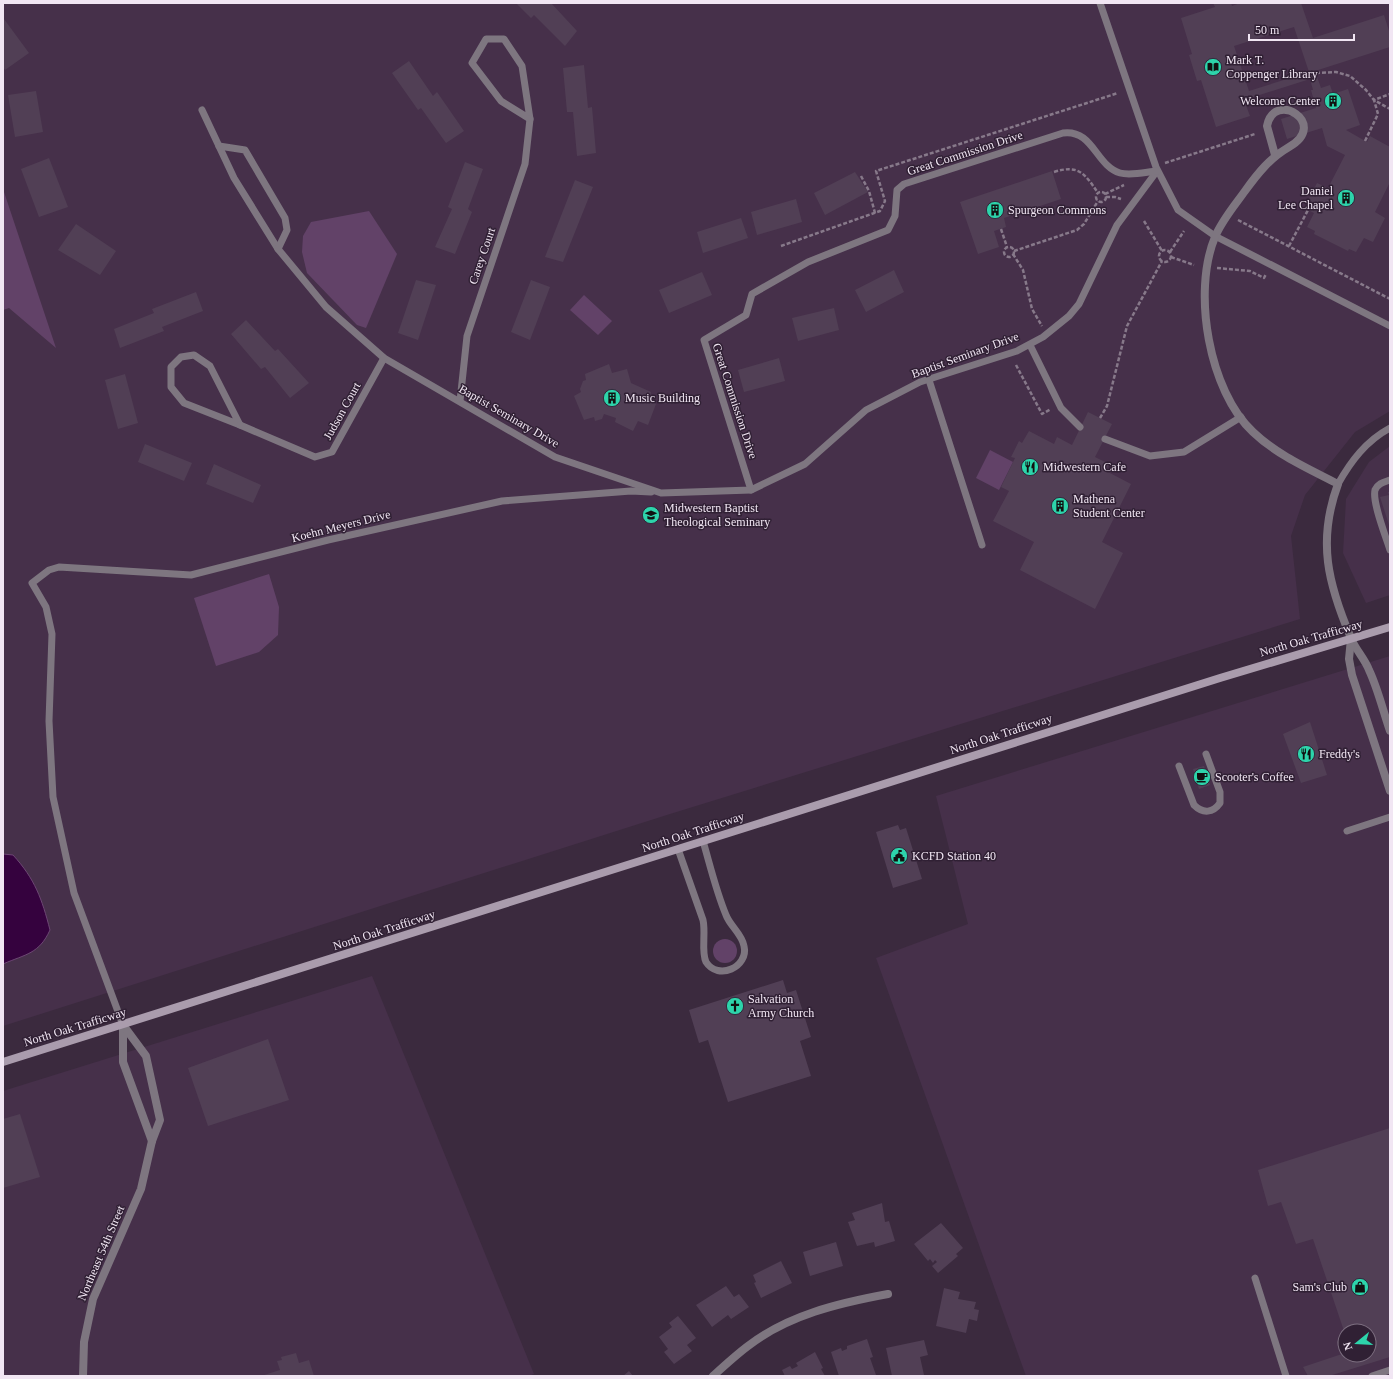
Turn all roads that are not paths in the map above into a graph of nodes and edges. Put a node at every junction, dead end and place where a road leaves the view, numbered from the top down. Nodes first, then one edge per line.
1 (1100, 3) edge
2 (202, 110) dead end
3 (530, 119) junction
4 (219, 146) junction
5 (1275, 155) junction
6 (1157, 171) junction
7 (1215, 236) junction
8 (278, 249) junction
9 (1390, 326) edge
10 (1030, 345) junction
11 (384, 358) junction
12 (929, 380) junction
13 (460, 401) junction
14 (1241, 417) junction
15 (240, 425) junction
16 (1080, 427) dead end
17 (1390, 428) edge
18 (1105, 439) dead end
19 (1390, 480) edge
20 (1338, 484) junction
21 (751, 490) junction
22 (661, 492) junction
23 (982, 545) dead end
24 (1390, 550) edge
25 (1390, 627) edge
26 (1351, 639) junction
27 (1390, 731) edge
28 (1206, 754) dead end
29 (1179, 766) dead end
30 (1390, 791) edge
31 (1390, 817) edge
32 (1346, 831) dead end
33 (703, 841) junction
34 (678, 849) junction
35 (123, 1025) junction
36 (3, 1062) edge
37 (152, 1141) junction
38 (1255, 1278) dead end
39 (888, 1294) dead end
40 (1390, 1370) edge
41 (83, 1376) edge
42 (713, 1376) edge
43 (1286, 1376) edge
44 (1372, 1376) edge

1 - 6 lane
2 - 4 lane, Baptist Seminary Drive
3 - 3 lane, Carey Court
3 - 13 lane, Carey Court
4 - 8 lane, Baptist Seminary Drive
4 - 8 lane
5 - 5 street
5 - 7 street
6 - 7 lane
6 - 10 lane, Baptist Seminary Drive
6 - 21 lane, Great Commission Drive
7 - 9 lane
7 - 14 street
8 - 11 lane, Baptist Seminary Drive
10 - 12 lane, Baptist Seminary Drive
10 - 16 lane
11 - 13 lane, Baptist Seminary Drive
11 - 15 lane, Judson Court
12 - 21 lane, Baptist Seminary Drive
12 - 23 lane
13 - 22 lane, Baptist Seminary Drive
14 - 18 lane
14 - 20 street
15 - 15 lane, Judson Court
17 - 20 lane
19 - 24 lane
20 - 26 street
21 - 22 lane, Baptist Seminary Drive
22 - 35 lane, Koehn Meyers Drive
25 - 26 main road, North Oak Trafficway
26 - 27 street
26 - 30 street
26 - 33 main road, North Oak Trafficway
28 - 29 lane
31 - 32 lane
33 - 34 main road, North Oak Trafficway
33 - 34 lane
34 - 35 main road, North Oak Trafficway
35 - 36 main road, North Oak Trafficway
35 - 37 street
35 - 37 street, Northeast 54th Street
37 - 41 street, Northeast 54th Street
38 - 43 lane
39 - 42 street
40 - 44 lane

